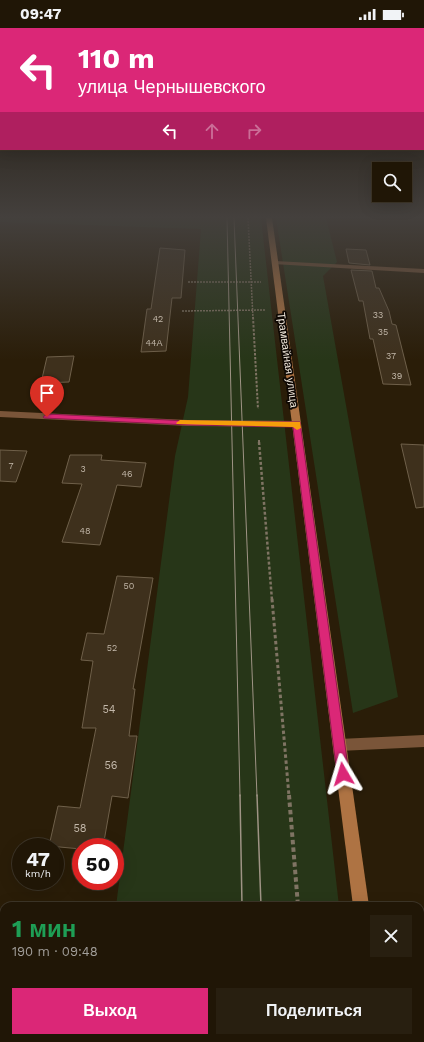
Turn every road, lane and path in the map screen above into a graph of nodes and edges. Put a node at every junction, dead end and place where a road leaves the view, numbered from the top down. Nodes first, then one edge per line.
1 (251, 265) edge
2 (275, 265) edge
3 (318, 265) edge
4 (424, 271) edge
5 (188, 282) dead end
6 (252, 282) junction
7 (278, 282) junction
8 (282, 309) junction
9 (253, 310) junction
10 (182, 311) dead end
11 (0, 414) edge
12 (259, 422) junction
13 (297, 424) junction
14 (424, 741) edge
15 (339, 744) junction
16 (298, 902) edge
17 (360, 902) edge

1 - 6 path
2 - 7 main road, Трамвайная улица
3 - 4 street
5 - 6 path
6 - 7 path
6 - 9 path
7 - 8 main road, Трамвайная улица
8 - 9 path
8 - 13 main road, Трамвайная улица
9 - 10 path
9 - 12 path
11 - 12 street
12 - 13 street
12 - 16 path
13 - 15 main road, Трамвайная улица
14 - 15 street
15 - 17 main road, Трамвайная улица

